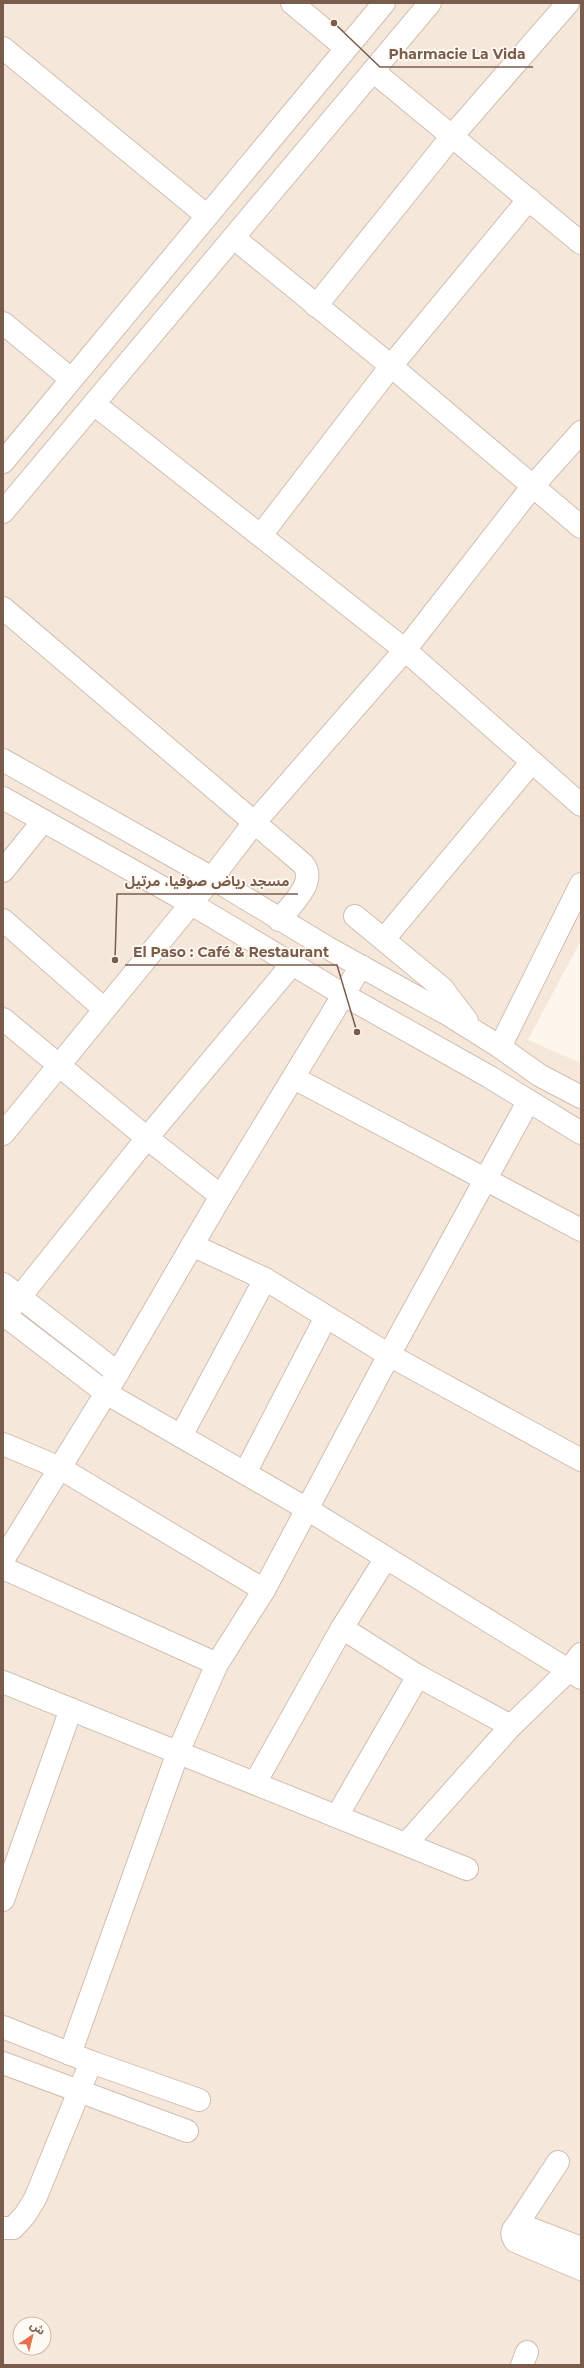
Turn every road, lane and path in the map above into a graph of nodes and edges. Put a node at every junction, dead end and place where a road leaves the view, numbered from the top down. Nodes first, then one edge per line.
1 (292, 3) edge
2 (384, 3) edge
3 (430, 3) edge
4 (568, 3) edge
5 (3, 48) edge
6 (346, 48) junction
7 (373, 71) junction
8 (453, 135) junction
9 (529, 199) junction
10 (206, 215) junction
11 (234, 238) junction
12 (581, 243) edge
13 (316, 306) junction
14 (3, 323) edge
15 (391, 366) junction
16 (71, 379) junction
17 (94, 404) junction
18 (581, 432) edge
19 (3, 462) edge
20 (532, 487) junction
21 (3, 512) edge
22 (581, 527) edge
23 (261, 535) junction
24 (3, 608) edge
25 (404, 650) junction
26 (3, 760) edge
27 (531, 763) junction
28 (3, 798) edge
29 (581, 805) edge
30 (43, 821) junction
31 (254, 823) junction
32 (3, 871) edge
33 (212, 878) junction
34 (581, 884) edge
35 (190, 903) junction
36 (355, 916) dead end
37 (3, 920) edge
38 (279, 920) junction
39 (384, 939) junction
40 (293, 963) junction
41 (361, 966) junction
42 (344, 995) junction
43 (104, 1009) junction
44 (3, 1019) edge
45 (474, 1030) junction
46 (500, 1047) junction
47 (58, 1066) junction
48 (294, 1078) junction
49 (581, 1097) edge
50 (528, 1102) junction
51 (581, 1133) edge
52 (3, 1134) edge
53 (147, 1138) junction
54 (484, 1179) junction
55 (221, 1196) junction
56 (581, 1230) edge
57 (192, 1245) junction
58 (265, 1279) junction
59 (11, 1290) edge
60 (4, 1316) edge
61 (326, 1317) junction
62 (388, 1355) junction
63 (118, 1373) junction
64 (106, 1393) junction
65 (181, 1436) junction
66 (3, 1444) edge
67 (579, 1452) edge
68 (60, 1468) junction
69 (245, 1473) junction
70 (307, 1509) junction
71 (386, 1558) junction
72 (3, 1560) edge
73 (3, 1568) edge
74 (264, 1590) junction
75 (342, 1628) junction
76 (217, 1664) junction
77 (577, 1667) edge
78 (418, 1676) junction
79 (3, 1682) edge
80 (71, 1709) junction
81 (511, 1726) junction
82 (178, 1752) junction
83 (255, 1783) junction
84 (337, 1816) junction
85 (406, 1844) junction
86 (467, 1869) dead end
87 (3, 1900) edge
88 (3, 2027) edge
89 (70, 2054) junction
90 (91, 2062) junction
91 (3, 2063) edge
92 (79, 2093) junction
93 (199, 2100) dead end
94 (188, 2131) dead end
95 (558, 2162) dead end
96 (516, 2226) junction
97 (3, 2228) edge
98 (581, 2248) edge
99 (581, 2269) edge

1 - 6 street
2 - 6 street
3 - 7 street
4 - 8 street
5 - 10 street
6 - 10 street
7 - 8 street
7 - 11 street
8 - 9 street
8 - 13 street
9 - 12 street
9 - 15 street
10 - 16 street
11 - 13 street
11 - 17 street
13 - 15 street
14 - 16 street
15 - 20 street
15 - 23 street
16 - 19 street
17 - 21 street
17 - 23 street
18 - 20 street
20 - 22 street
20 - 25 street
23 - 25 street
24 - 31 street
25 - 27 street
25 - 31 street
26 - 33 street
27 - 29 street
27 - 39 street
28 - 30 street
30 - 32 street
30 - 35 street
31 - 33 street
31 - 38 street
33 - 35 street
33 - 38 street
34 - 46 street
35 - 40 street
35 - 43 street
36 - 39 street
37 - 43 street
38 - 41 street
39 - 45 street
40 - 42 street
40 - 53 street
41 - 42 street
41 - 45 street
42 - 48 street
42 - 50 street
43 - 47 street
44 - 47 street
45 - 46 street
46 - 49 street
47 - 52 street
47 - 53 street
48 - 54 street
48 - 55 street
50 - 51 street
50 - 54 street
53 - 55 street
53 - 59 street
54 - 56 street
54 - 62 street
55 - 57 street
57 - 58 street
57 - 63 street
58 - 61 street
58 - 65 street
59 - 60 street
59 - 63 street
60 - 64 street
61 - 62 street
61 - 69 street
62 - 67 street
62 - 70 street
63 - 64 street
64 - 65 street
64 - 68 street
65 - 69 street
66 - 68 street
68 - 72 street
68 - 74 street
69 - 70 street
70 - 71 street
70 - 74 street
71 - 75 street
71 - 77 street
73 - 76 street
74 - 76 street
75 - 78 street
75 - 83 street
76 - 82 street
77 - 81 street
78 - 81 street
78 - 84 street
79 - 80 street
80 - 82 street
80 - 87 street
81 - 85 street
82 - 83 street
82 - 89 street
83 - 84 street
84 - 85 street
85 - 86 street
88 - 89 street
89 - 90 street
90 - 92 street
90 - 93 street
91 - 92 street
92 - 94 street
92 - 97 street
95 - 96 street
96 - 98 street
96 - 99 street

